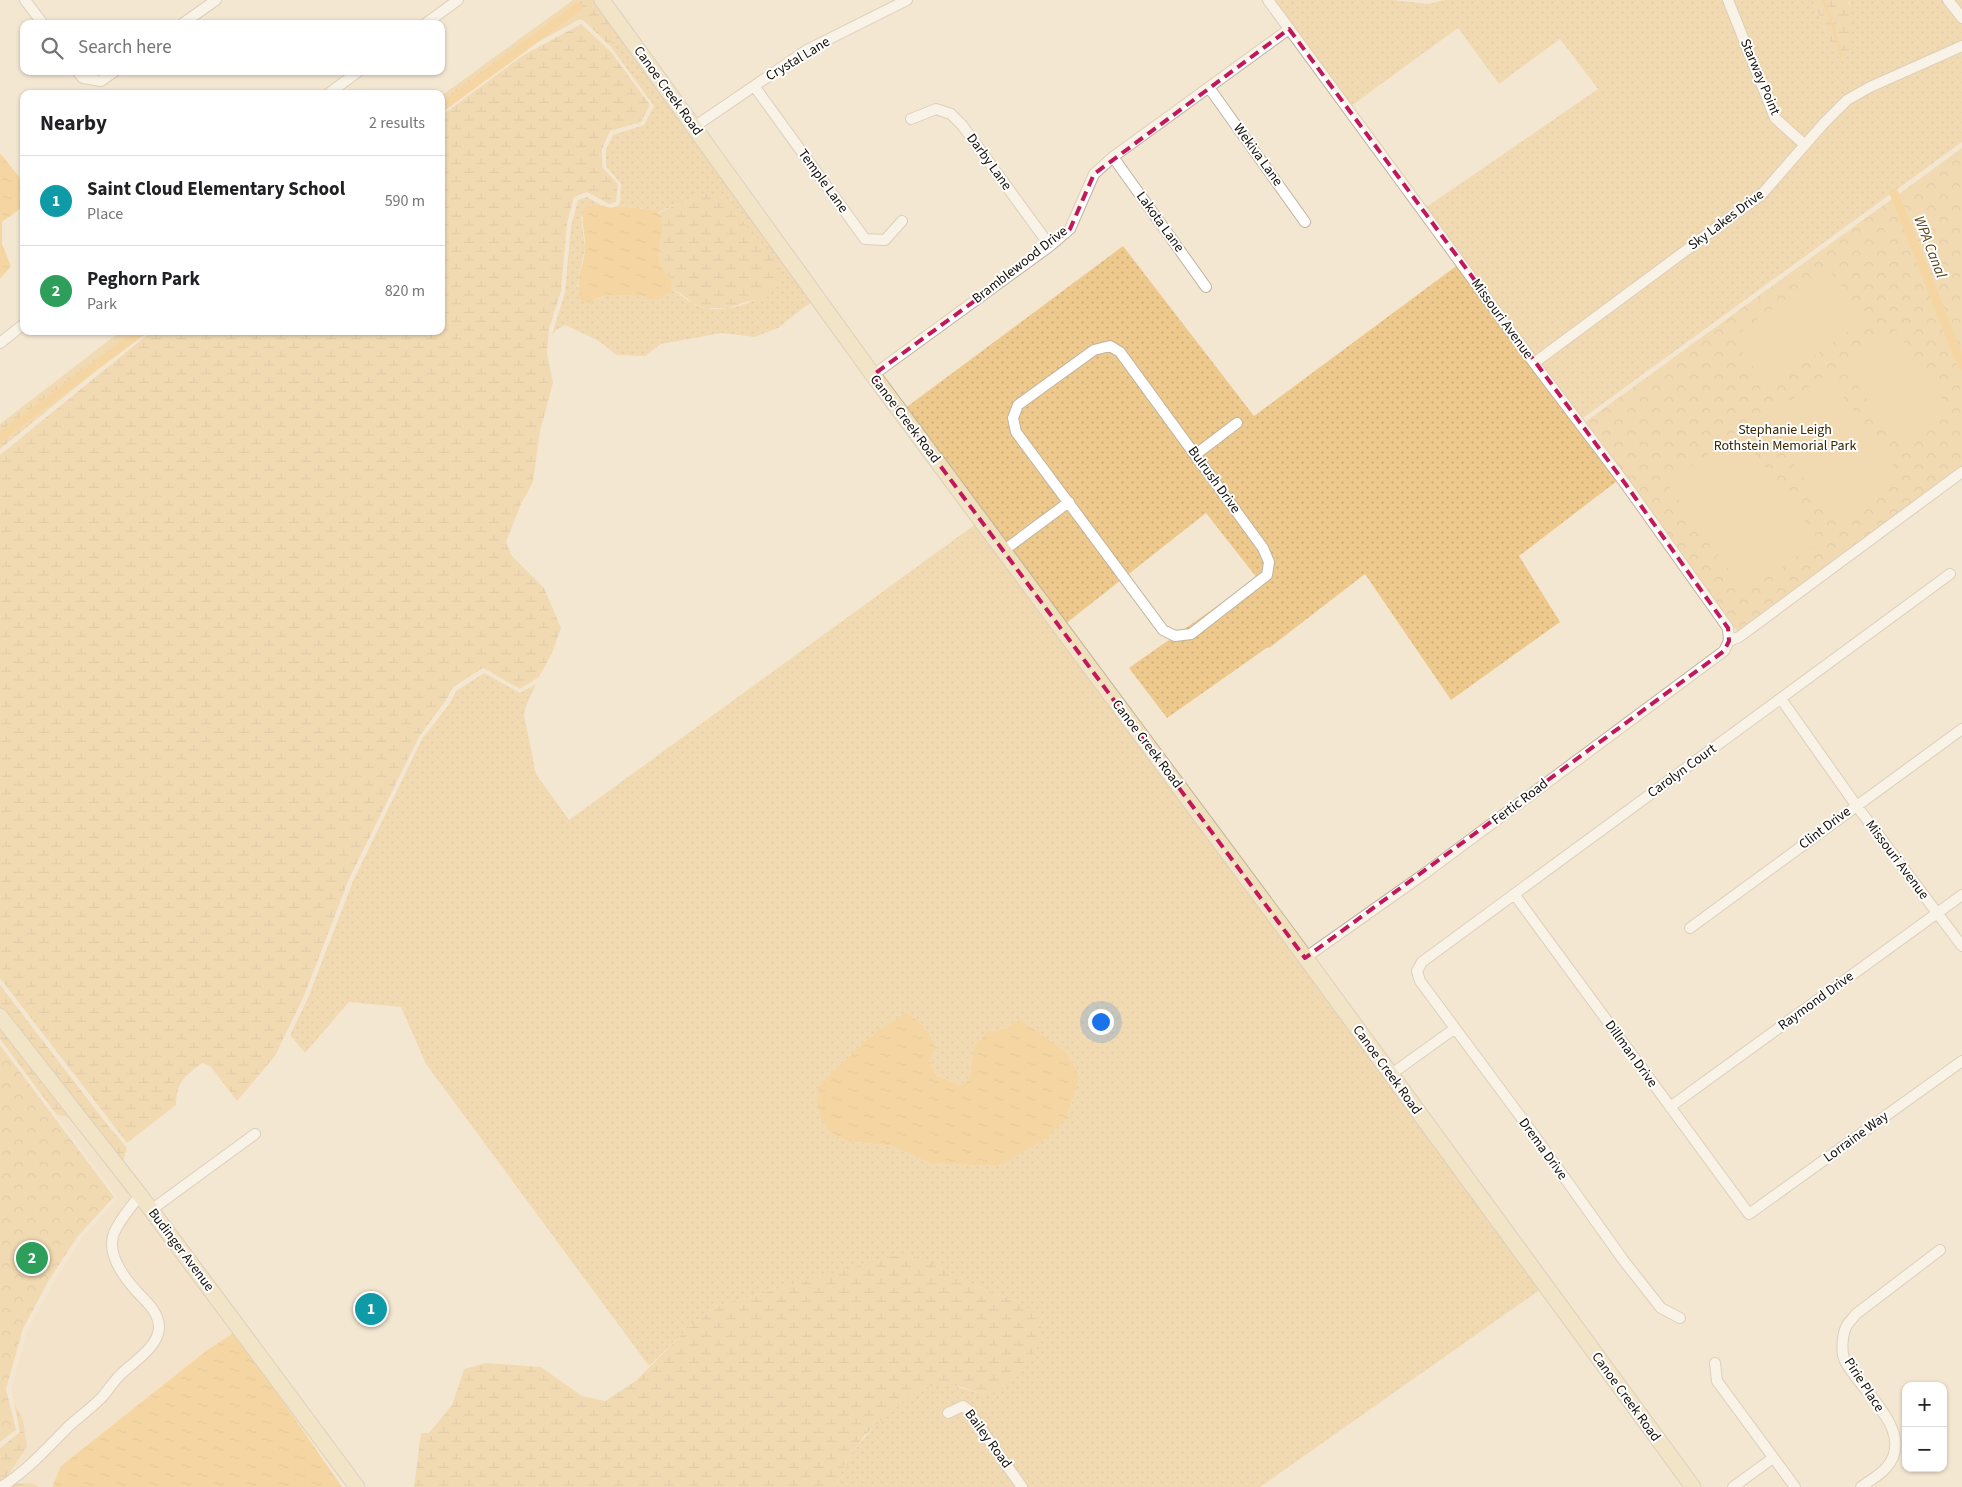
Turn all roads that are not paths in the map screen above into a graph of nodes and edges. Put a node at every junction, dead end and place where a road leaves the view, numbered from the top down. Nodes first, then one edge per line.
1 (26, 0) edge
2 (216, 0) edge
3 (458, 0) edge
4 (907, 0) edge
5 (1268, 0) edge
6 (1728, 0) edge
7 (1948, 0) edge
8 (604, 2) edge
9 (1962, 18) edge
10 (40, 20) edge
11 (188, 20) edge
12 (430, 20) edge
13 (1289, 29) junction
14 (1962, 46) edge
15 (80, 75) edge
16 (109, 75) edge
17 (354, 75) edge
18 (754, 86) junction
19 (1210, 88) junction
20 (333, 90) edge
21 (911, 119) dead end
22 (694, 127) junction
23 (1805, 145) junction
24 (1113, 157) junction
25 (902, 220) dead end
26 (1305, 222) dead end
27 (1050, 246) junction
28 (1206, 287) dead end
29 (20, 327) edge
30 (0, 343) edge
31 (1534, 363) junction
32 (873, 374) junction
33 (1237, 423) dead end
34 (1195, 455) junction
35 (1962, 472) edge
36 (1068, 502) junction
37 (1003, 551) junction
38 (1950, 574) dead end
39 (1729, 641) junction
40 (1781, 699) junction
41 (1962, 729) edge
42 (1856, 805) junction
43 (1514, 894) junction
44 (1962, 895) edge
45 (1937, 913) junction
46 (1690, 928) dead end
47 (1962, 946) edge
48 (1305, 958) junction
49 (1417, 970) joint
50 (0, 1016) edge
51 (1454, 1030) junction
52 (1962, 1061) edge
53 (1390, 1075) junction
54 (1670, 1107) junction
55 (256, 1134) dead end
56 (140, 1195) junction
57 (151, 1210) junction
58 (1749, 1214) joint
59 (1940, 1250) dead end
60 (1680, 1318) dead end
61 (1715, 1363) dead end
62 (948, 1413) dead end
63 (1773, 1458) junction
64 (1, 1487) edge
65 (357, 1487) edge
66 (1022, 1487) edge
67 (1693, 1487) edge
68 (1733, 1487) edge
69 (1795, 1487) edge
70 (1861, 1487) edge

1 - 10 street
2 - 11 street
3 - 12 street
4 - 18 street, Crystal Lane
5 - 13 street, Missouri Avenue
6 - 23 street, Starway Point
7 - 9 street
8 - 22 main road, Canoe Creek Road
13 - 19 street, Bramblewood Drive
13 - 31 street, Missouri Avenue
14 - 23 street, Sky Lakes Drive
15 - 16 street
17 - 20 street
18 - 22 street, Crystal Lane
18 - 25 street, Temple Lane
19 - 24 street, Bramblewood Drive
19 - 26 street, Wekiva Lane
21 - 27 street, Darby Lane
22 - 32 main road, Canoe Creek Road
23 - 31 street, Sky Lakes Drive
24 - 27 street, Bramblewood Drive
24 - 28 street, Lakota Lane
27 - 32 street, Bramblewood Drive
29 - 30 street
31 - 39 street, Missouri Avenue
32 - 37 main road, Canoe Creek Road
33 - 34 street
34 - 36 street, Bulrush Drive
34 - 36 street, Bulrush Drive
35 - 39 street, Fertic Road
36 - 37 street
37 - 48 main road, Canoe Creek Road
38 - 40 street, Carolyn Court
39 - 48 street, Fertic Road
40 - 42 street, Missouri Avenue
40 - 43 street, Carolyn Court
41 - 42 street, Clint Drive
42 - 45 street, Missouri Avenue
42 - 46 street, Clint Drive
43 - 49 street, Carolyn Court
43 - 54 street, Dillman Drive
44 - 45 street, Raymond Drive
45 - 47 street, Missouri Avenue
45 - 54 street, Raymond Drive
48 - 53 main road, Canoe Creek Road
49 - 51 street, Drema Drive
50 - 56 main road, Budinger Avenue
51 - 53 street
51 - 60 street, Drema Drive
52 - 58 street, Lorraine Way
53 - 67 main road, Canoe Creek Road
54 - 58 street, Dillman Drive
55 - 57 street
56 - 57 main road, Budinger Avenue
56 - 64 street
57 - 65 main road, Budinger Avenue
59 - 70 street, Pirie Place
61 - 63 street
62 - 66 street, Bailey Road
63 - 68 street
63 - 69 street

